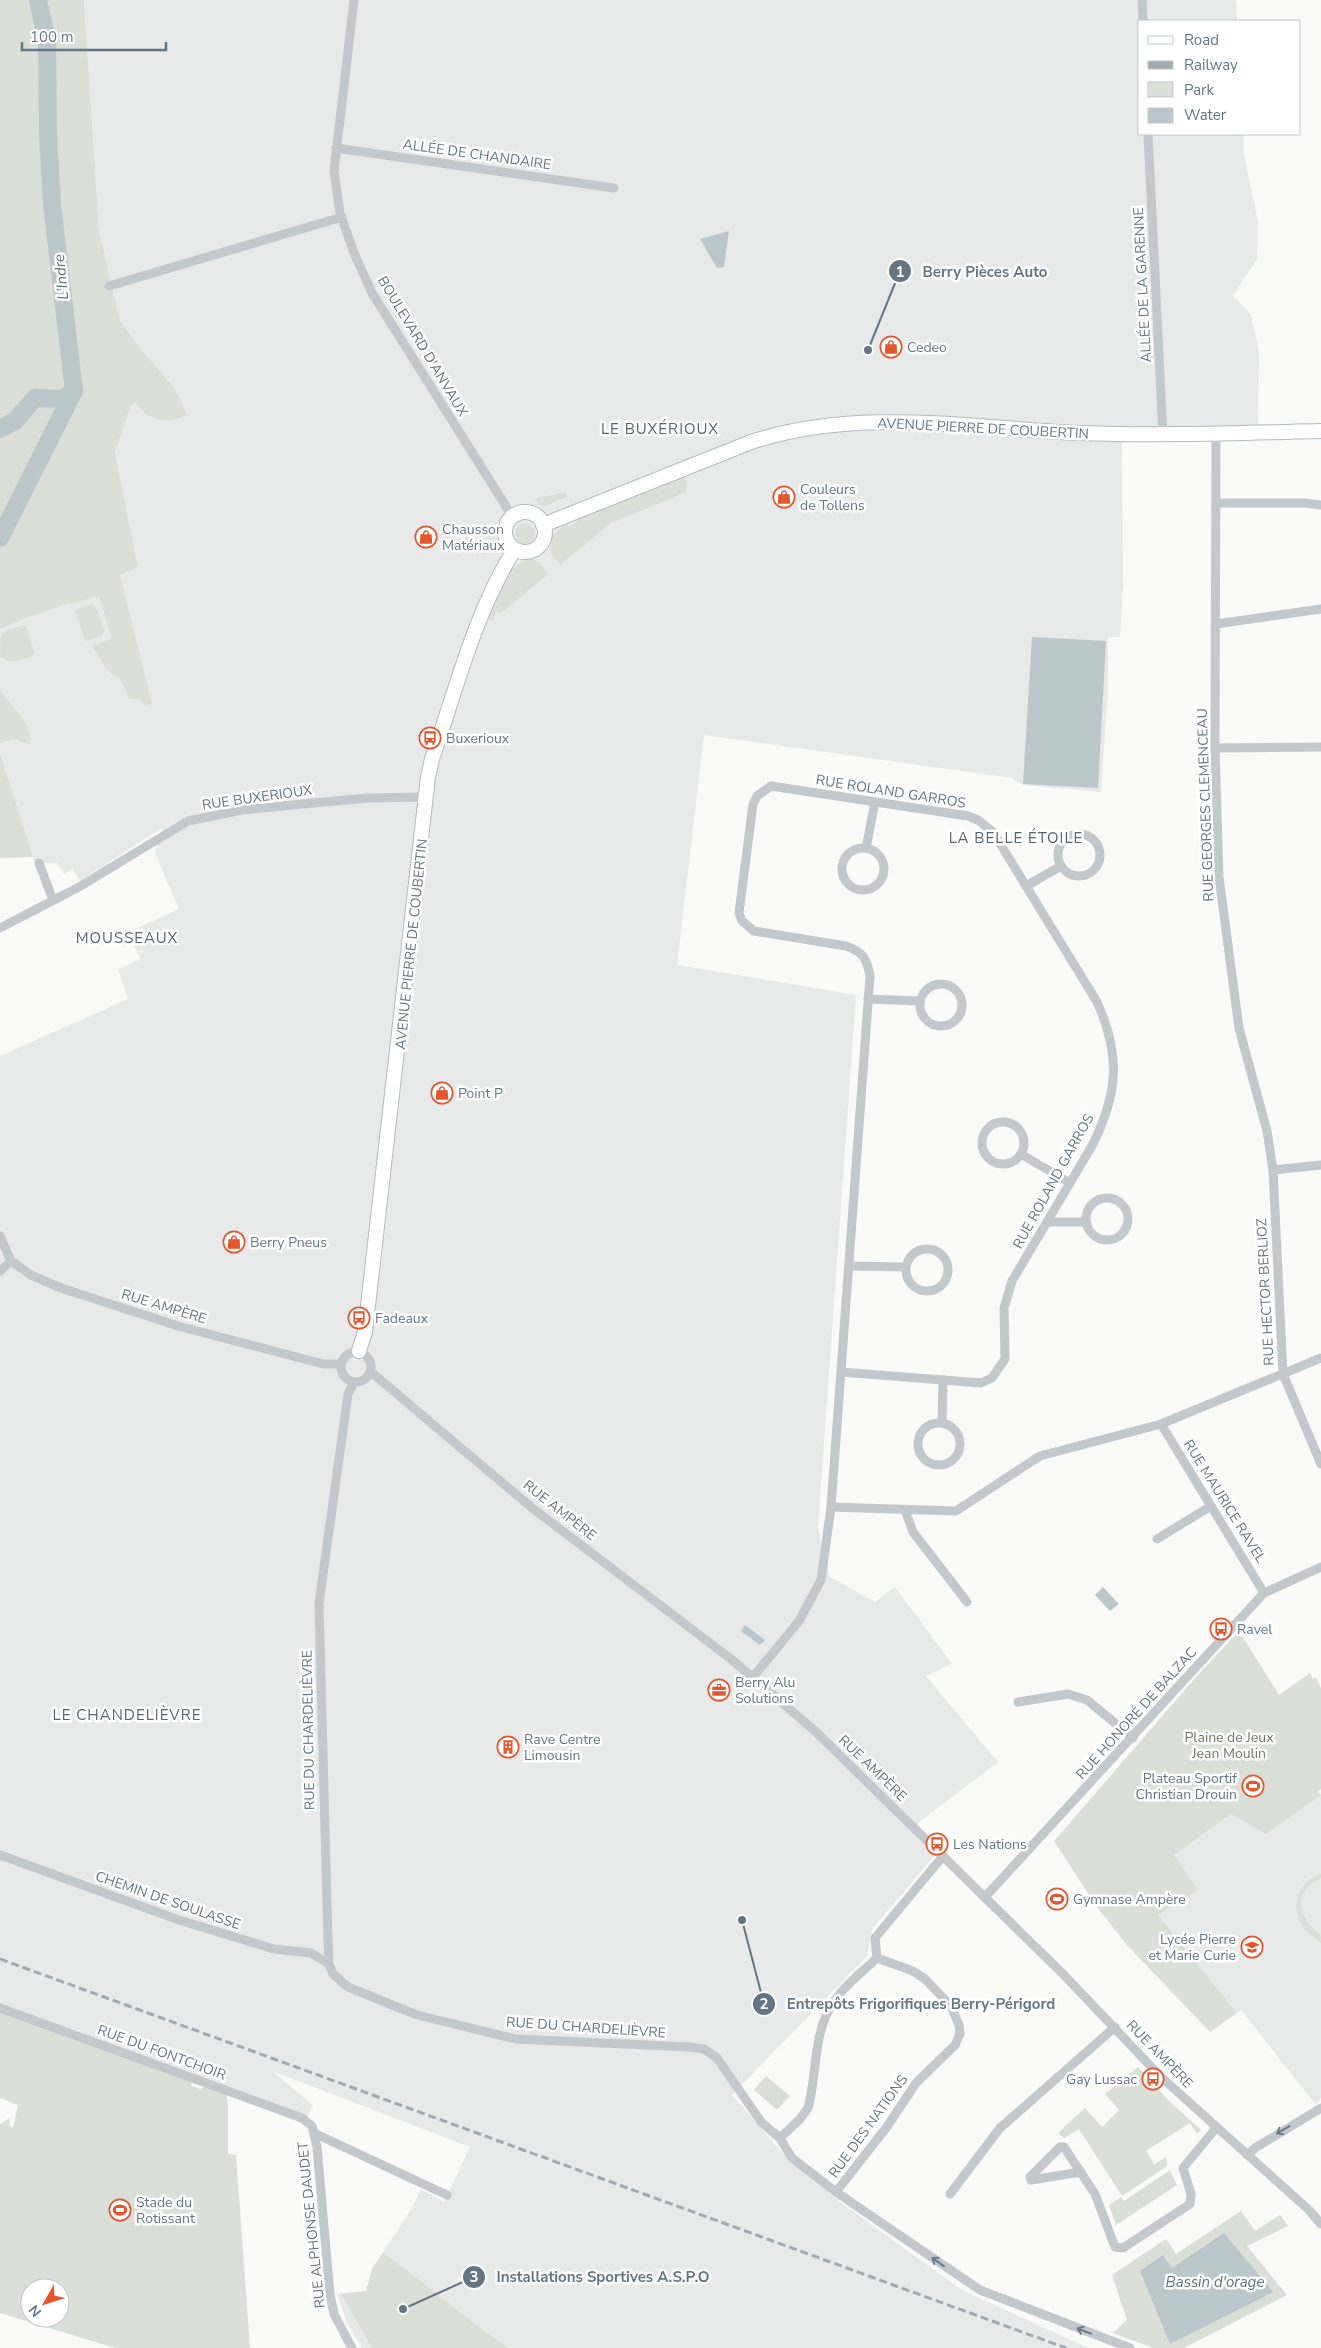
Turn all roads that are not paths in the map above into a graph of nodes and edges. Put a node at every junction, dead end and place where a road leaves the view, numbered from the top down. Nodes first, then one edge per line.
1 (354, 0) edge
2 (1142, 0) edge
3 (1143, 20) edge
4 (1148, 135) edge
5 (336, 148) junction
6 (614, 188) dead end
7 (342, 217) junction
8 (109, 286) dead end
9 (1321, 431) edge
10 (1216, 433) junction
11 (1163, 436) junction
12 (1216, 504) junction
13 (1321, 505) edge
14 (512, 516) junction
15 (543, 525) junction
16 (514, 550) junction
17 (1321, 609) edge
18 (1216, 624) junction
19 (1321, 747) edge
20 (1215, 748) junction
21 (426, 798) junction
22 (875, 802) junction
23 (866, 848) junction
24 (39, 863) dead end
25 (1061, 866) junction
26 (1026, 886) junction
27 (53, 900) junction
28 (0, 928) edge
29 (868, 999) junction
30 (920, 1001) junction
31 (1021, 1154) junction
32 (1321, 1165) edge
33 (1273, 1170) junction
34 (1070, 1183) junction
35 (1047, 1222) junction
36 (1086, 1222) junction
37 (0, 1236) edge
38 (11, 1261) junction
39 (849, 1266) junction
40 (906, 1267) junction
41 (0, 1271) edge
42 (359, 1352) junction
43 (1321, 1358) edge
44 (341, 1364) junction
45 (371, 1372) junction
46 (841, 1372) junction
47 (1283, 1374) junction
48 (943, 1380) junction
49 (354, 1382) junction
50 (942, 1423) junction
51 (1161, 1424) junction
52 (1321, 1464) edge
53 (1211, 1506) junction
54 (831, 1507) junction
55 (906, 1510) junction
56 (1157, 1539) dead end
57 (1321, 1567) edge
58 (1264, 1593) junction
59 (967, 1602) dead end
60 (752, 1677) junction
61 (1018, 1702) dead end
62 (1133, 1738) junction
63 (0, 1855) edge
64 (943, 1856) junction
65 (985, 1897) junction
66 (877, 1958) junction
67 (329, 1964) junction
68 (0, 2008) edge
69 (1115, 2027) junction
70 (1321, 2108) edge
71 (1216, 2128) junction
72 (314, 2130) junction
73 (780, 2138) junction
74 (1247, 2156) junction
75 (1080, 2172) junction
76 (836, 2192) junction
77 (950, 2194) dead end
78 (447, 2195) dead end
79 (1321, 2224) edge
80 (352, 2348) edge
81 (1130, 2348) edge

1 - 5 street, BOULEVARD D'ANVAUX
2 - 3 street
4 - 11 street, ALLÉE DE LA GARENNE
5 - 6 street, ALLÉE DE CHANDAIRE
5 - 7 street, BOULEVARD D'ANVAUX
7 - 8 street
7 - 14 street, BOULEVARD D'ANVAUX
9 - 10 street, AVENUE PIERRE DE COUBERTIN
10 - 11 street, AVENUE PIERRE DE COUBERTIN
10 - 12 street, RUE GEORGES CLEMENCEAU
11 - 15 street, AVENUE PIERRE DE COUBERTIN
12 - 13 street
12 - 18 street, RUE GEORGES CLEMENCEAU
14 - 15 street
14 - 16 street
15 - 16 street
16 - 21 street, AVENUE PIERRE DE COUBERTIN
17 - 18 street
18 - 20 street, RUE GEORGES CLEMENCEAU
19 - 20 street
20 - 33 street, RUE GEORGES CLEMENCEAU
21 - 27 street, RUE BUXERIOUX
21 - 42 street, AVENUE PIERRE DE COUBERTIN
22 - 23 street
22 - 26 street, RUE ROLAND GARROS
22 - 29 street, RUE ROLAND GARROS
23 - 23 street
24 - 27 street
25 - 25 street
25 - 26 street
26 - 34 street, RUE ROLAND GARROS
27 - 28 street, RUE BUXERIOUX
29 - 30 street
29 - 39 street, RUE ROLAND GARROS
30 - 30 street
31 - 31 street
31 - 34 street
32 - 33 street
33 - 47 street, RUE HECTOR BERLIOZ
34 - 35 street, RUE ROLAND GARROS
35 - 36 street
35 - 48 street, RUE ROLAND GARROS
36 - 36 street
37 - 38 street
38 - 41 street
38 - 44 street, RUE AMPÈRE
39 - 40 street
39 - 46 street, RUE ROLAND GARROS
40 - 40 street
42 - 44 street
42 - 45 street
43 - 47 street
44 - 49 street
45 - 49 street
45 - 60 street, RUE AMPÈRE
46 - 48 street, RUE ROLAND GARROS
46 - 54 street, RUE ROLAND GARROS
47 - 51 street
47 - 52 street, RUE HECTOR BERLIOZ
48 - 50 street
49 - 67 street, RUE DU CHARDELIÈVRE
50 - 50 street
51 - 53 street, RUE MAURICE RAVEL
51 - 55 street
53 - 56 street
53 - 58 street, RUE MAURICE RAVEL
54 - 55 street
54 - 60 street, RUE ROLAND GARROS
55 - 59 street
57 - 58 street, RUE HONORÉ DE BALZAC
58 - 62 street, RUE HONORÉ DE BALZAC
60 - 64 street, RUE AMPÈRE
61 - 62 street
62 - 65 street, RUE HONORÉ DE BALZAC
63 - 67 street, CHEMIN DE SOULASSE
64 - 65 street, RUE AMPÈRE
64 - 66 street
65 - 69 street, RUE AMPÈRE
66 - 73 street
66 - 76 street, RUE DES NATIONS
67 - 73 street, RUE DU CHARDELIÈVRE
68 - 72 street, RUE DU FONTCHOIR
69 - 71 street, RUE AMPÈRE
69 - 77 street
70 -> 74 street
71 - 74 street, RUE AMPÈRE
71 - 75 street
72 - 78 street, RUE DU FONTCHOIR
72 - 80 street, RUE ALPHONSE DAUDET
73 - 76 street, RUE DU CHARDELIÈVRE
74 - 79 street, RUE AMPÈRE
75 - 75 street
81 -> 76 street, RUE DU CHARDELIÈVRE

